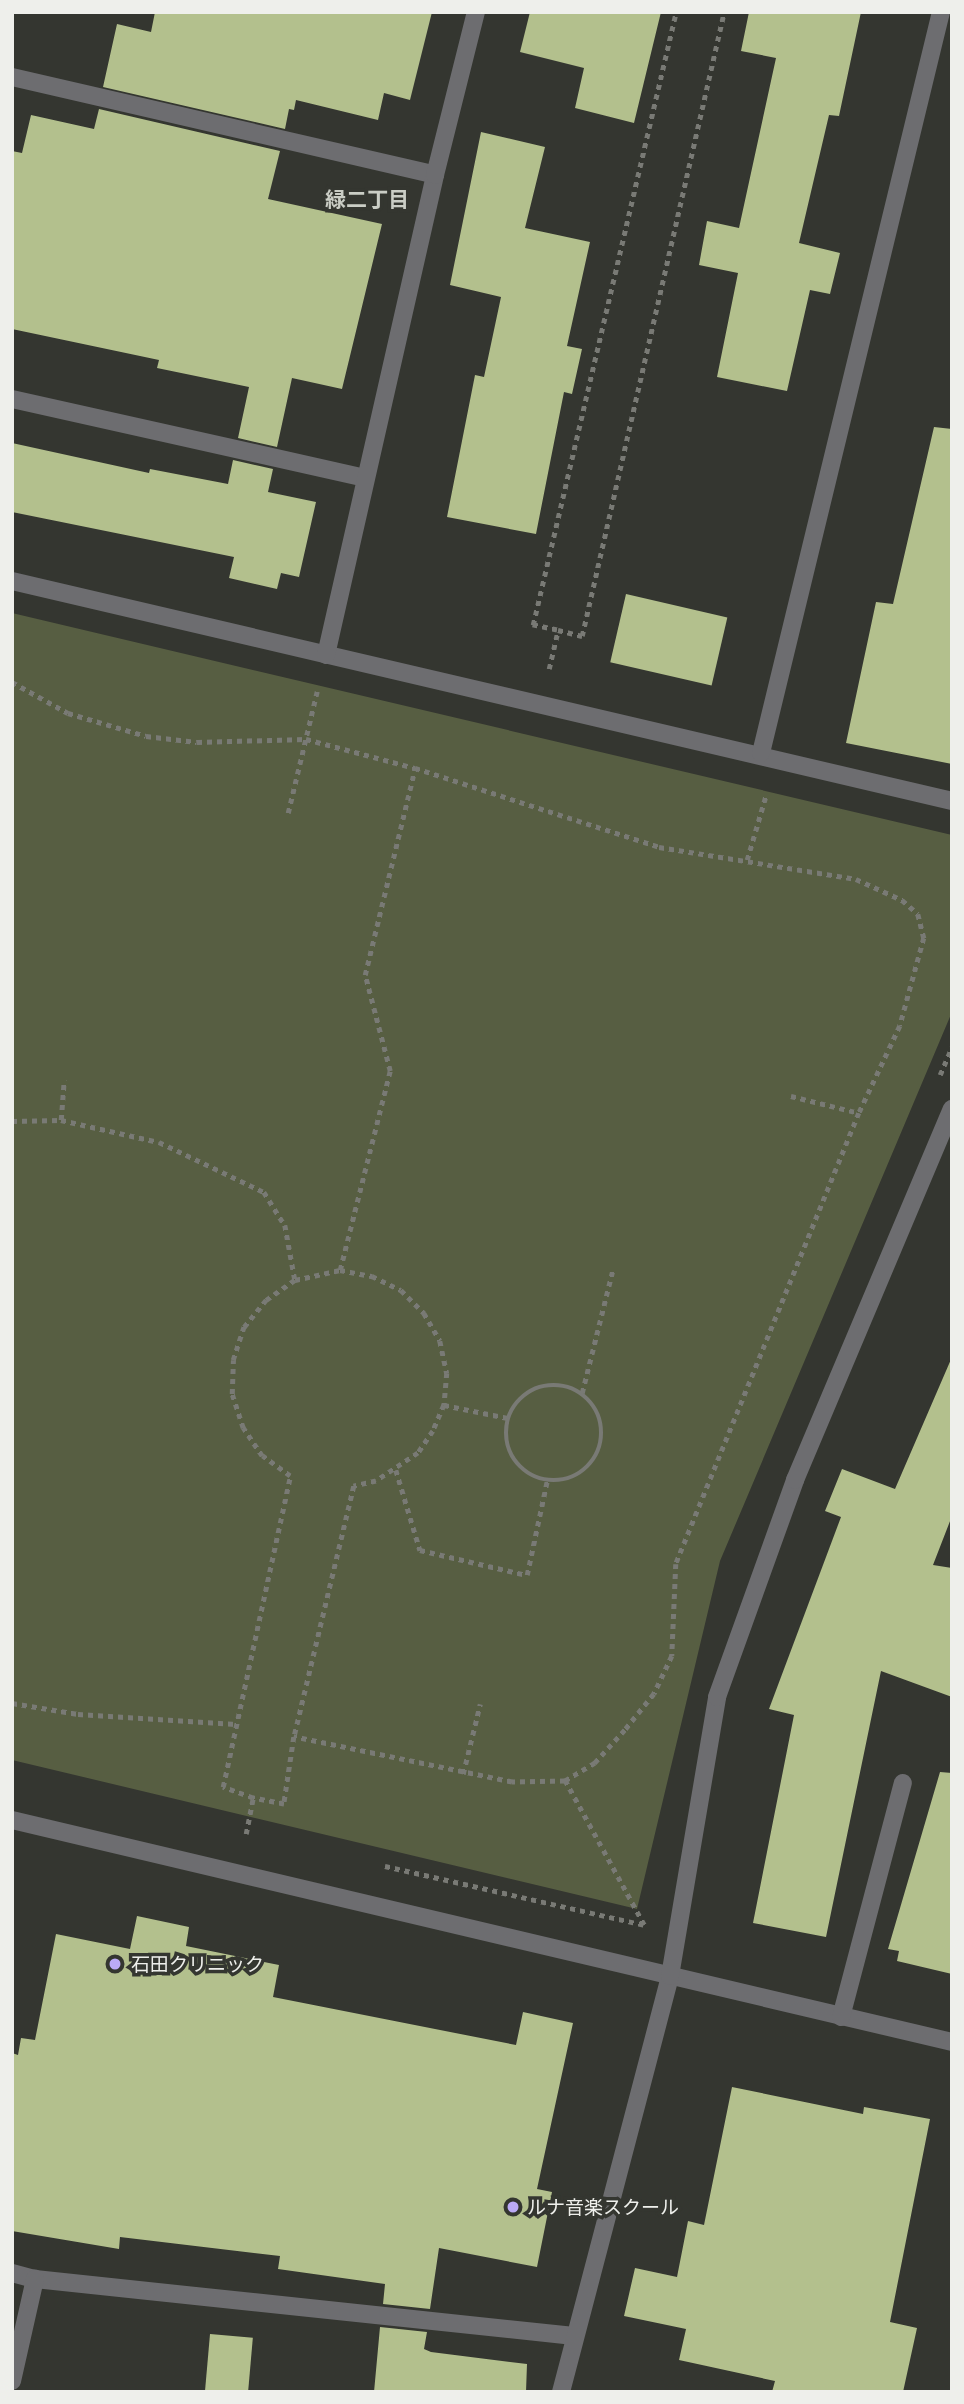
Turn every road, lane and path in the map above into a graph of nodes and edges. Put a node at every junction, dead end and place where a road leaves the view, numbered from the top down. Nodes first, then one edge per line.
1 (475, 12) edge
2 (676, 12) edge
3 (724, 12) edge
4 (941, 12) edge
5 (12, 77) edge
6 (435, 175) junction
7 (12, 400) edge
8 (365, 478) junction
9 (12, 581) edge
10 (558, 630) junction
11 (326, 655) junction
12 (12, 682) edge
13 (540, 704) junction
14 (306, 738) junction
15 (769, 756) junction
16 (415, 768) junction
17 (952, 801) edge
18 (288, 813) dead end
19 (747, 860) junction
20 (64, 1080) dead end
21 (791, 1096) dead end
22 (952, 1109) edge
23 (859, 1113) junction
24 (61, 1120) junction
25 (12, 1121) edge
26 (613, 1269) dead end
27 (340, 1270) junction
28 (295, 1280) junction
29 (582, 1393) junction
30 (444, 1405) junction
31 (508, 1418) junction
32 (396, 1470) junction
33 (547, 1481) junction
34 (12, 1703) edge
35 (480, 1704) dead end
36 (236, 1724) junction
37 (294, 1737) junction
38 (463, 1774) junction
39 (565, 1781) junction
40 (903, 1783) dead end
41 (253, 1798) junction
42 (12, 1820) edge
43 (233, 1831) dead end
44 (246, 1834) junction
45 (260, 1838) dead end
46 (379, 1865) dead end
47 (670, 1976) junction
48 (841, 2017) junction
49 (952, 2042) edge
50 (12, 2273) edge
51 (35, 2279) junction
52 (574, 2336) junction
53 (12, 2381) edge
54 (561, 2392) edge

1 - 6 street
2 - 10 path
3 - 10 path
4 - 15 street
5 - 6 street
6 - 8 street
7 - 8 street
8 - 11 street
9 - 11 street
10 - 13 path
11 - 13 street
11 - 14 path
12 - 14 path
13 - 15 street
14 - 16 path
14 - 18 path
15 - 17 street
15 - 19 path
16 - 19 path
16 - 27 path
19 - 23 path
20 - 24 path
21 - 23 path
22 - 47 street
23 - 39 path
24 - 25 path
24 - 28 path
26 - 29 path
27 - 28 path
27 - 30 path
28 - 36 path
29 - 31 path
29 - 33 path
30 - 31 path
30 - 32 path
31 - 33 path
32 - 33 path
32 - 37 path
34 - 36 path
35 - 38 path
36 - 41 path
37 - 38 path
37 - 41 path
38 - 39 path
39 - 46 path
40 - 48 street
41 - 44 path
42 - 47 street
43 - 44 path
44 - 45 path
47 - 48 street
47 - 52 street
48 - 49 street
50 - 51 street
51 - 52 street
51 - 53 street
52 - 54 street

